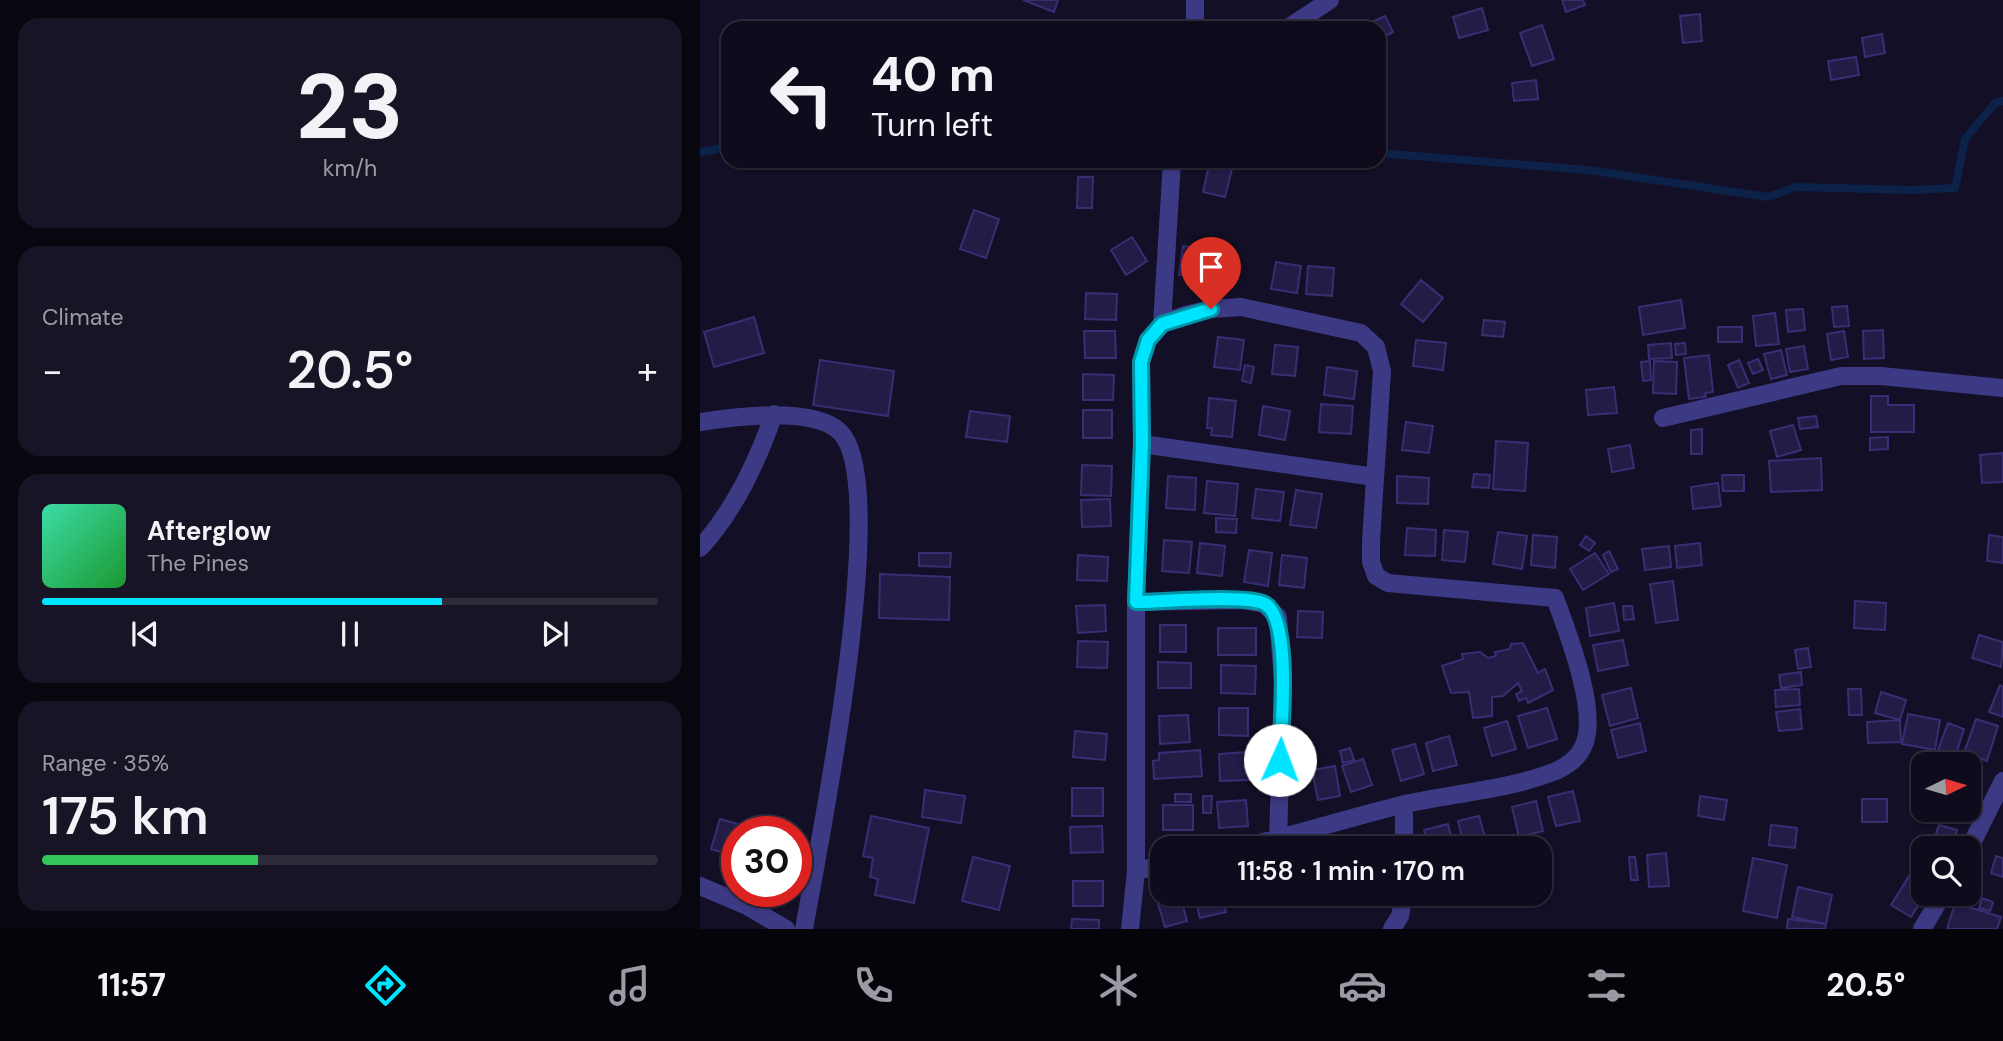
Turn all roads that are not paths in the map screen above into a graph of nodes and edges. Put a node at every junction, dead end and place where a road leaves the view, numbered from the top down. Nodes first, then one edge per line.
1 (1195, 0) edge
2 (1330, 0) edge
3 (1195, 21) edge
4 (1298, 21) edge
5 (1172, 168) edge
6 (1162, 324) junction
7 (2003, 388) edge
8 (774, 414) junction
9 (1662, 418) dead end
10 (700, 422) edge
11 (1142, 444) junction
12 (1375, 477) junction
13 (700, 548) edge
14 (1136, 602) junction
15 (2003, 781) edge
16 (1404, 804) junction
17 (1278, 836) edge
18 (1289, 836) edge
19 (1404, 836) edge
20 (1976, 836) edge
21 (1150, 868) edge
22 (1136, 871) junction
23 (700, 886) edge
24 (1402, 906) edge
25 (1936, 906) edge
26 (786, 929) edge
27 (804, 929) edge
28 (1130, 929) edge
29 (1392, 929) edge
30 (1922, 929) edge

1 - 3 street
2 - 4 street
5 - 6 street
6 - 11 street
6 - 12 street
7 - 9 street
8 - 10 street
8 - 13 street
8 - 27 street
11 - 12 street
11 - 14 street
12 - 16 street
14 - 17 street
14 - 22 street
15 - 20 street
16 - 18 street
16 - 19 street
21 - 22 street
22 - 28 street
23 - 26 street
24 - 29 street
25 - 30 street

